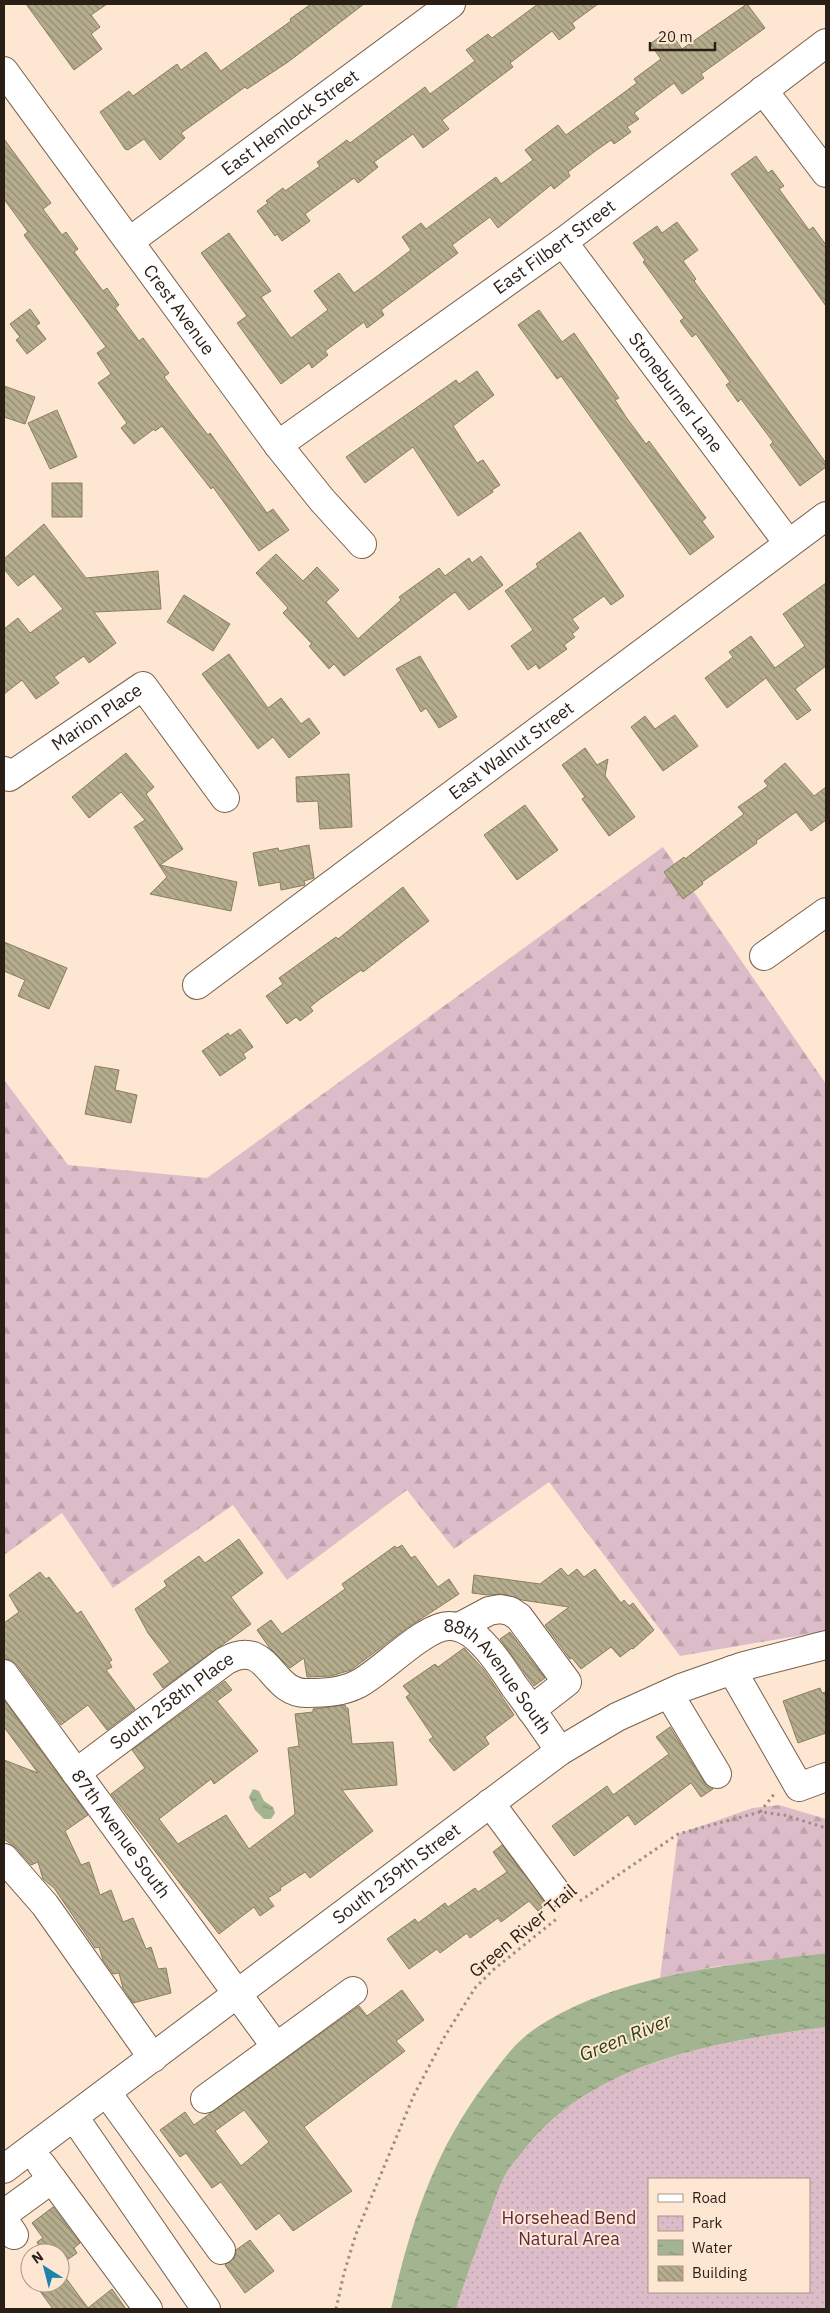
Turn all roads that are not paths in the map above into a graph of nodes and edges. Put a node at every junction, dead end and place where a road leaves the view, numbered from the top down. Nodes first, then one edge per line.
1 (451, 4) edge
2 (826, 43) edge
3 (4, 71) edge
4 (763, 90) junction
5 (826, 173) edge
6 (130, 241) junction
7 (564, 242) junction
8 (278, 445) junction
9 (826, 516) edge
10 (788, 543) junction
11 (362, 544) dead end
12 (6, 774) edge
13 (225, 798) dead end
14 (826, 912) edge
15 (764, 956) dead end
16 (197, 985) dead end
17 (459, 1627) junction
18 (424, 1635) joint
19 (826, 1645) edge
20 (732, 1670) junction
21 (4, 1674) edge
22 (669, 1694) junction
23 (531, 1710) junction
24 (560, 1751) junction
25 (76, 1773) junction
26 (717, 1774) dead end
27 (826, 1777) edge
28 (490, 1803) junction
29 (4, 1858) edge
30 (564, 1904) road end
31 (353, 1991) dead end
32 (236, 1993) junction
33 (276, 2047) junction
34 (153, 2058) junction
35 (106, 2093) junction
36 (205, 2099) dead end
37 (74, 2117) junction
38 (30, 2150) junction
39 (4, 2169) edge
40 (52, 2179) junction
41 (7, 2223) edge
42 (221, 2250) dead end
43 (148, 2309) edge
44 (206, 2309) edge

1 - 6 street, East Hemlock Street
2 - 4 street, East Filbert Street
3 - 6 street, Crest Avenue
4 - 5 street
4 - 7 street, East Filbert Street
6 - 8 street, Crest Avenue
7 - 8 street, East Filbert Street
7 - 10 street, Stoneburner Lane
8 - 11 street, Crest Avenue
9 - 10 street, East Walnut Street
10 - 16 street, East Walnut Street
12 - 13 street, Marion Place
14 - 15 street
17 - 18 street, 88th Avenue South
17 - 23 street, 88th Avenue South
17 - 23 street
18 - 25 street, South 258th Place
19 - 20 street, South 259th Street
20 - 22 street, South 259th Street
20 - 27 street
21 - 25 street, 87th Avenue South
22 - 24 street, South 259th Street
22 - 26 street
23 - 24 street, 88th Avenue South
24 - 28 street, South 259th Street
25 - 32 street, 87th Avenue South
28 - 30 street
28 - 32 street, South 259th Street
29 - 34 street
31 - 33 street
32 - 33 street, 87th Avenue South
32 - 34 street, South 259th Street
33 - 36 street
34 - 35 street, South 259th Street
35 - 37 street, South 259th Street
35 - 42 street
37 - 38 street, South 259th Street
37 - 44 street
38 - 39 street, South 259th Street
38 - 40 street
40 - 41 street
40 - 43 street

